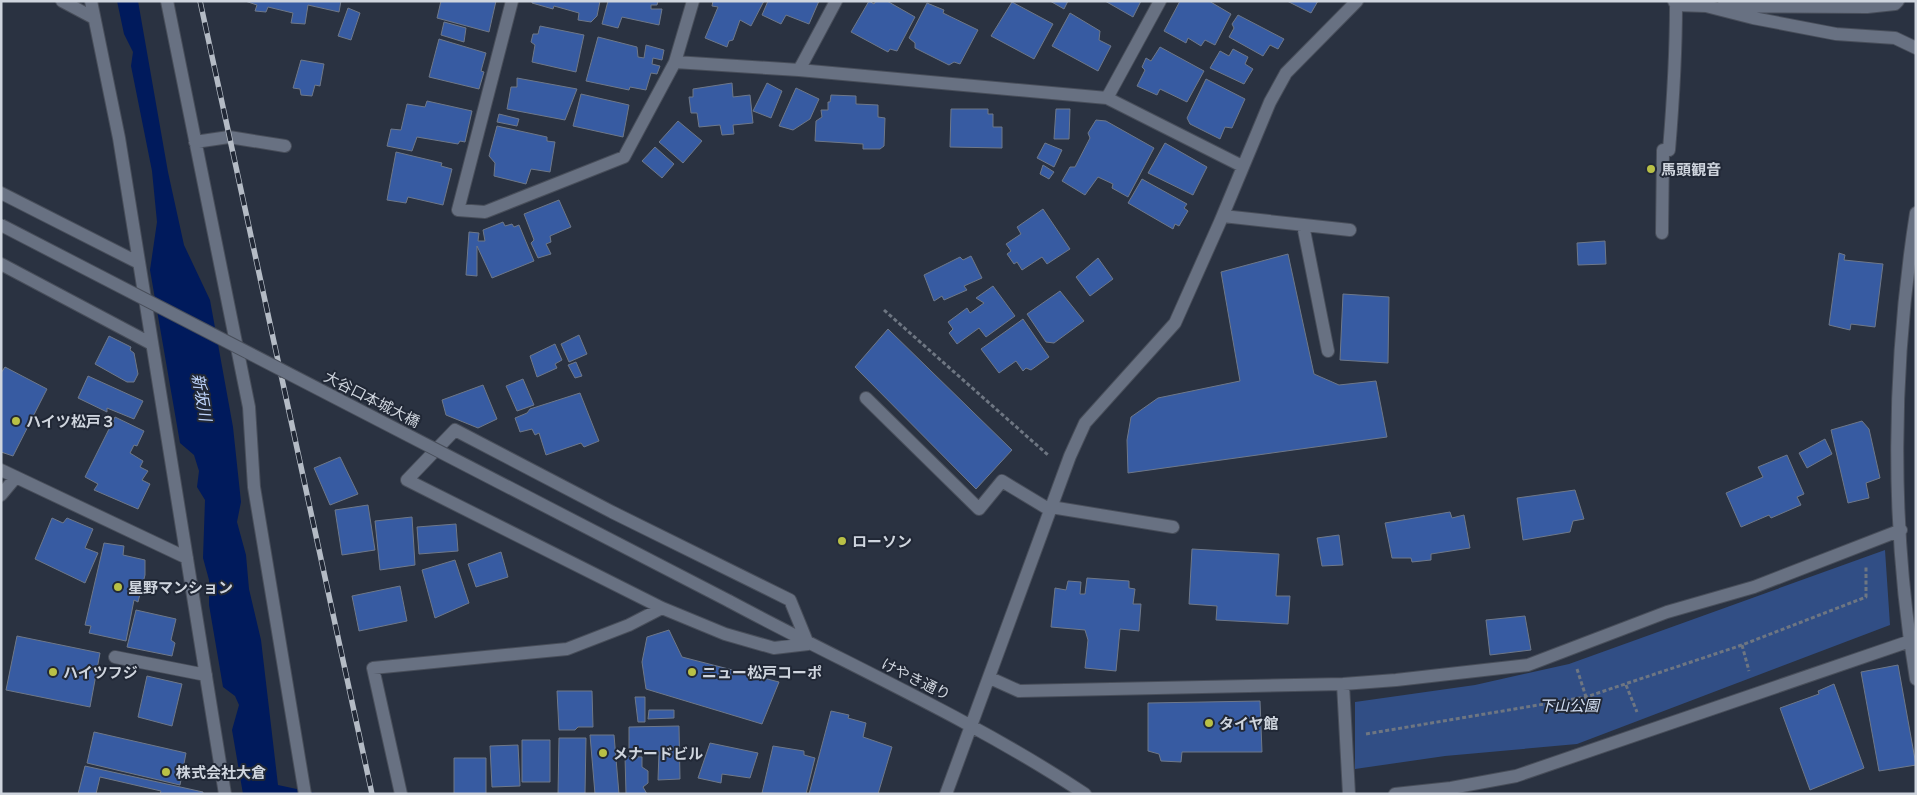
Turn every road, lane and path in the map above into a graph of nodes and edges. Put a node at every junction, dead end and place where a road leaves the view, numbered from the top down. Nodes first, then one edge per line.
1 (62, 1) edge
2 (91, 1) edge
3 (167, 1) edge
4 (512, 1) edge
5 (692, 1) edge
6 (836, 1) edge
7 (1160, 1) edge
8 (1357, 1) edge
9 (1898, 1) edge
10 (1675, 3) edge
11 (1706, 6) junction
12 (94, 18) junction
13 (1916, 48) edge
14 (675, 62) junction
15 (799, 70) junction
16 (1107, 98) junction
17 (195, 142) junction
18 (285, 146) dead end
19 (1242, 166) junction
20 (1, 193) edge
21 (1916, 213) edge
22 (1223, 216) junction
23 (1, 225) edge
24 (1303, 225) junction
25 (1350, 230) dead end
26 (1662, 232) dead end
27 (137, 262) junction
28 (1, 264) edge
29 (884, 310) dead end
30 (150, 343) junction
31 (1328, 351) dead end
32 (866, 398) dead end
33 (1048, 456) dead end
34 (1, 470) edge
35 (16, 477) junction
36 (1, 495) edge
37 (1051, 508) junction
38 (1173, 526) dead end
39 (1901, 530) junction
40 (1866, 543) junction
41 (187, 558) junction
42 (728, 601) joint
43 (662, 608) junction
44 (1913, 640) edge
45 (808, 644) junction
46 (1742, 644) junction
47 (1570, 650) junction
48 (114, 657) dead end
49 (1749, 671) dead end
50 (206, 675) junction
51 (990, 678) junction
52 (1916, 679) edge
53 (1342, 684) junction
54 (1626, 685) junction
55 (1586, 696) junction
56 (1638, 713) dead end
57 (971, 725) junction
58 (1344, 738) junction
59 (1453, 791) edge
60 (226, 794) edge
61 (305, 794) edge
62 (400, 794) edge
63 (946, 794) edge
64 (1085, 794) edge
65 (1349, 794) edge
66 (1395, 794) edge

1 - 12 street
2 - 12 street
3 - 17 street
4 - 14 street
5 - 14 street
6 - 15 street
7 - 16 street
8 - 19 street
9 - 11 street
10 - 11 street
10 - 26 street
11 - 13 street
12 - 27 street
14 - 15 street
15 - 16 street
16 - 19 street
17 - 18 street
17 - 61 street
19 - 22 street
20 - 27 street
21 - 39 street
22 - 24 street
22 - 37 street
23 - 42 street, 大谷口本城大橋, bridge
24 - 25 street
24 - 31 street
27 - 30 street
28 - 30 street
29 - 33 path
30 - 41 street
32 - 37 street
34 - 35 street
35 - 36 street
35 - 41 street
37 - 38 street
37 - 51 street
39 - 40 street
39 - 44 street
40 - 46 path
40 - 47 street
41 - 50 street
42 - 45 street, けやき通り
43 - 45 street
43 - 45 street
43 - 62 street
44 - 52 street
44 - 59 street
45 - 57 street, けやき通り
46 - 49 path
46 - 54 path
47 - 53 street
47 - 55 path
48 - 50 street
50 - 60 street
51 - 53 street
51 - 57 street
53 - 58 street
54 - 55 path
54 - 56 path
55 - 58 path
57 - 63 street
57 - 64 street, けやき通り
58 - 65 street
59 - 66 street

